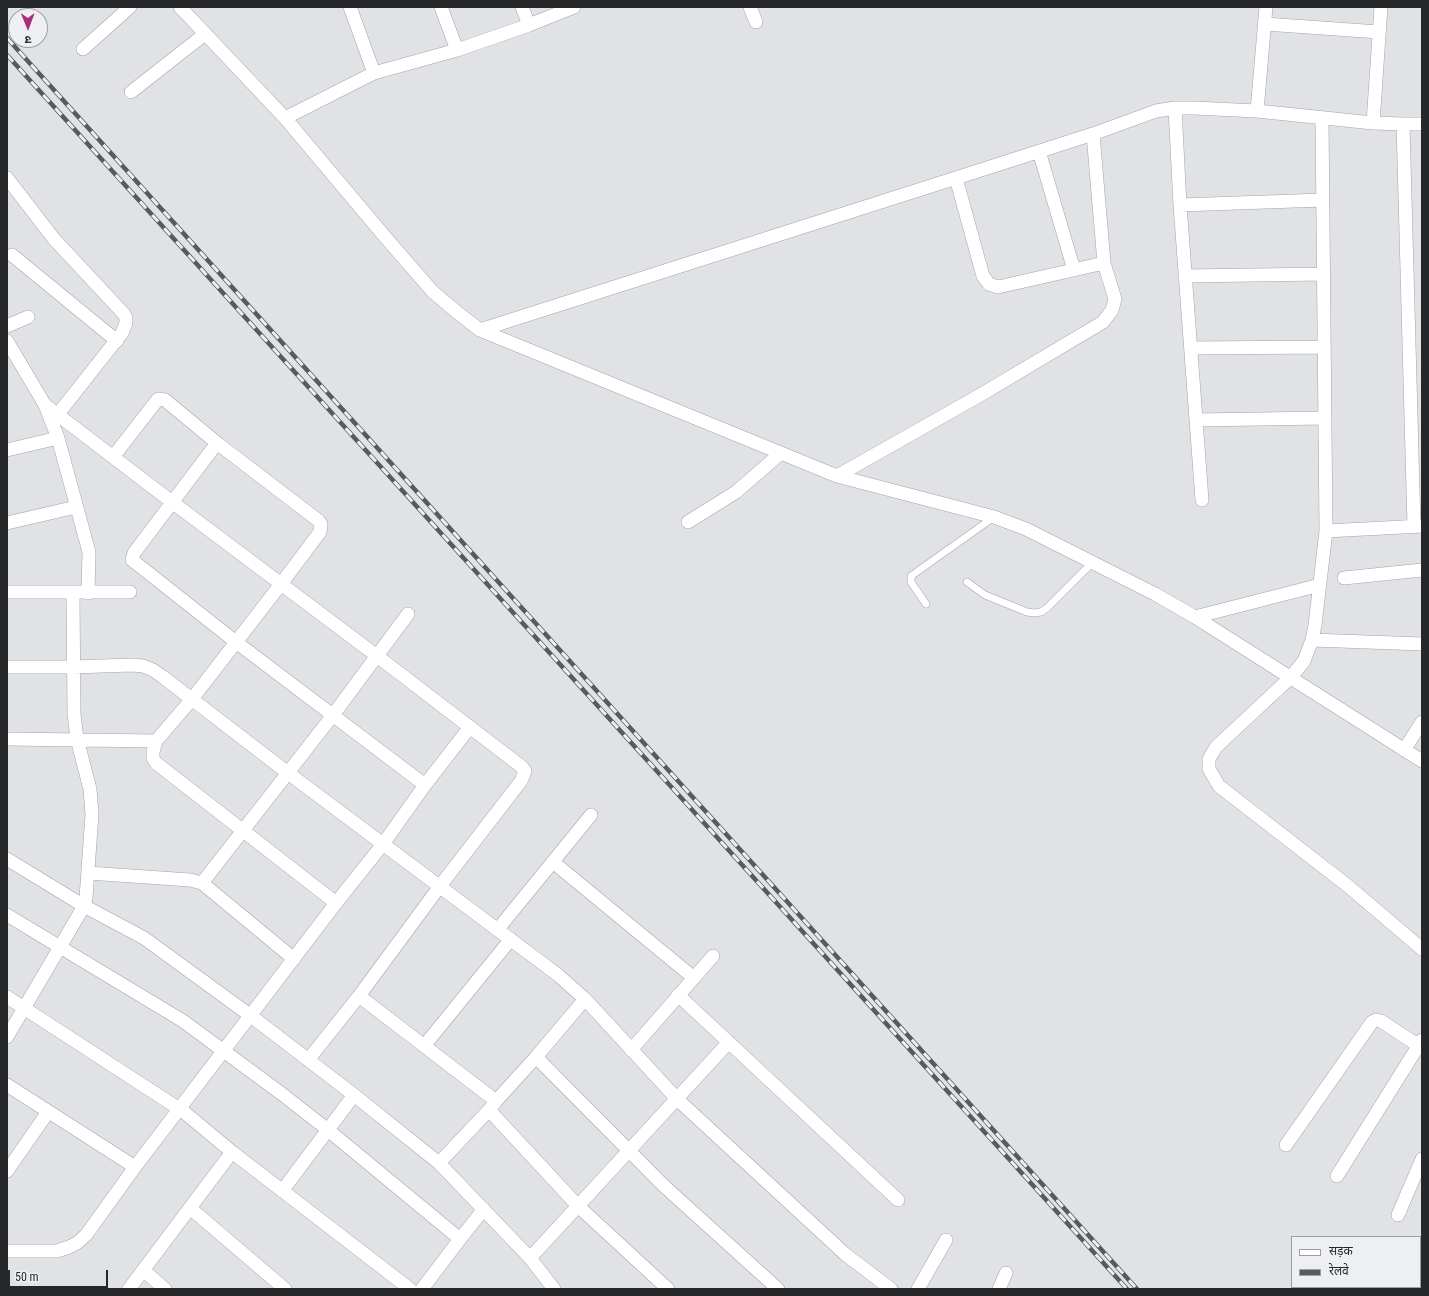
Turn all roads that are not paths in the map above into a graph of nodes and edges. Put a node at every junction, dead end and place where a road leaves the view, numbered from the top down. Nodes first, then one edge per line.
1 (130, 7) edge
2 (180, 7) edge
3 (350, 7) edge
4 (441, 7) edge
5 (522, 7) edge
6 (574, 7) edge
7 (750, 7) edge
8 (1266, 7) edge
9 (1381, 7) edge
10 (756, 22) dead end
11 (1265, 24) junction
12 (529, 25) junction
13 (1379, 32) junction
14 (205, 34) junction
15 (83, 49) dead end
16 (456, 50) junction
17 (374, 73) junction
18 (131, 92) dead end
19 (1175, 108) junction
20 (1258, 111) junction
21 (285, 118) junction
22 (1322, 118) junction
23 (1373, 123) junction
24 (1403, 124) junction
25 (1422, 124) edge
26 (1093, 134) junction
27 (1039, 151) junction
28 (7, 178) edge
29 (956, 178) junction
30 (1323, 200) junction
31 (1180, 205) junction
32 (12, 255) dead end
33 (1104, 263) junction
34 (1074, 270) junction
35 (1324, 274) junction
36 (1185, 276) junction
37 (28, 317) dead end
38 (7, 326) edge
39 (480, 330) junction
40 (117, 341) junction
41 (7, 342) edge
42 (1324, 347) junction
43 (1191, 348) junction
44 (45, 405) junction
45 (58, 414) junction
46 (1325, 418) junction
47 (1196, 420) junction
48 (58, 438) junction
49 (217, 442) junction
50 (7, 450) edge
51 (781, 453) junction
52 (113, 456) junction
53 (837, 476) junction
54 (1202, 500) dead end
55 (172, 502) junction
56 (76, 507) junction
57 (994, 517) junction
58 (688, 522) dead end
59 (7, 523) edge
60 (1418, 526) edge
61 (1326, 531) junction
62 (1093, 562) junction
63 (1422, 570) edge
64 (1344, 578) dead end
65 (967, 582) dead end
66 (281, 584) junction
67 (1320, 585) junction
68 (7, 592) edge
69 (130, 592) dead end
70 (73, 593) junction
71 (88, 593) junction
72 (926, 604) dead end
73 (408, 614) dead end
74 (1195, 617) junction
75 (1312, 640) junction
76 (236, 642) junction
77 (1422, 644) edge
78 (377, 656) junction
79 (7, 667) edge
80 (73, 667) junction
81 (1290, 678) junction
82 (192, 699) junction
83 (333, 715) junction
84 (1422, 722) edge
85 (470, 727) junction
86 (7, 738) edge
87 (77, 739) junction
88 (156, 741) junction
89 (1404, 750) junction
90 (1422, 761) edge
91 (288, 773) junction
92 (425, 785) junction
93 (591, 815) dead end
94 (242, 830) junction
95 (383, 844) junction
96 (7, 859) edge
97 (553, 862) junction
98 (88, 873) junction
99 (202, 883) junction
100 (440, 886) junction
101 (336, 903) junction
102 (84, 906) junction
103 (7, 914) edge
104 (498, 929) junction
105 (510, 939) junction
106 (60, 947) junction
107 (1422, 948) edge
108 (713, 956) dead end
109 (294, 959) junction
110 (694, 978) junction
111 (358, 996) junction
112 (678, 996) junction
113 (7, 997) edge
114 (585, 999) junction
115 (24, 1008) junction
116 (251, 1016) junction
117 (7, 1037) edge
118 (729, 1042) junction
119 (1421, 1044) edge
120 (424, 1046) junction
121 (631, 1050) junction
122 (224, 1051) junction
123 (536, 1057) junction
124 (308, 1060) junction
125 (7, 1085) edge
126 (354, 1095) junction
127 (677, 1098) junction
128 (492, 1106) junction
129 (180, 1109) junction
130 (48, 1112) junction
131 (328, 1130) junction
132 (1286, 1145) dead end
133 (629, 1151) junction
134 (232, 1152) junction
135 (1422, 1159) edge
136 (439, 1163) junction
137 (135, 1167) junction
138 (7, 1171) edge
139 (1337, 1176) dead end
140 (282, 1191) junction
141 (898, 1200) dead end
142 (578, 1206) junction
143 (190, 1208) junction
144 (484, 1209) junction
145 (1398, 1215) dead end
146 (460, 1239) junction
147 (946, 1240) dead end
148 (7, 1250) edge
149 (530, 1258) junction
150 (143, 1270) junction
151 (1006, 1273) dead end
152 (129, 1289) edge
153 (165, 1289) edge
154 (285, 1289) edge
155 (410, 1289) edge
156 (422, 1289) edge
157 (554, 1289) edge
158 (668, 1289) edge
159 (778, 1289) edge
160 (891, 1289) edge
161 (918, 1289) edge
162 (999, 1289) edge

1 - 15 street
2 - 14 street
3 - 17 street
4 - 16 street
5 - 12 street
6 - 12 street
7 - 10 street
8 - 11 street
9 - 13 street
11 - 13 street
11 - 20 street
12 - 16 street
13 - 23 street
14 - 18 street
14 - 21 street
16 - 17 street
17 - 21 street
19 - 20 street
19 - 26 street
19 - 31 street
20 - 22 street
21 - 39 street
22 - 23 street
22 - 30 street
23 - 24 street
24 - 25 street
24 - 60 street
26 - 27 street
26 - 33 street
27 - 29 street
27 - 34 street
28 - 40 street
29 - 34 street
29 - 39 street
30 - 31 street
30 - 35 street
31 - 36 street
32 - 40 street
33 - 34 street
33 - 53 street
35 - 36 street
35 - 42 street
36 - 43 street
37 - 38 street
39 - 51 street
40 - 45 street
41 - 44 street
42 - 43 street
42 - 46 street
43 - 47 street
44 - 45 street
44 - 48 street
45 - 52 street
46 - 47 street
46 - 61 street
47 - 54 street
48 - 50 street
48 - 56 street
49 - 52 street
49 - 55 street
49 - 66 street
51 - 53 street
51 - 58 street
52 - 55 street
53 - 57 street
55 - 66 street
55 - 76 street
56 - 59 street
56 - 71 street
57 - 62 street
57 - 72 lane
60 - 61 street
61 - 67 street
62 - 65 lane
62 - 74 street
63 - 64 street
66 - 76 street
66 - 78 street
67 - 74 street
67 - 75 street
68 - 70 street
69 - 71 street
70 - 71 street
70 - 80 street
73 - 78 street
74 - 81 street
75 - 77 street
75 - 81 street
76 - 82 street
76 - 83 street
78 - 83 street
78 - 85 street
79 - 80 street
80 - 82 street
80 - 87 street
81 - 89 street
81 - 107 street
82 - 88 street
82 - 91 street
83 - 91 street
83 - 92 street
84 - 89 street
85 - 92 street
85 - 100 street
86 - 87 street
87 - 88 street
87 - 98 street
88 - 94 street
89 - 90 street
91 - 94 street
91 - 95 street
92 - 95 street
93 - 97 street
94 - 99 street
94 - 101 street
95 - 100 street
95 - 101 street
96 - 102 street
97 - 104 street
97 - 110 street
98 - 99 street
98 - 102 street
99 - 109 street
100 - 104 street
100 - 111 street
101 - 109 street
102 - 106 street
102 - 116 street
103 - 106 street
104 - 105 street
105 - 114 street
105 - 120 street
106 - 115 street
106 - 122 street
108 - 110 street
109 - 116 street
110 - 112 street
111 - 120 street
111 - 124 street
112 - 118 street
112 - 121 street
113 - 115 street
114 - 121 street
114 - 123 street
115 - 117 street
115 - 129 street
116 - 122 street
116 - 124 street
118 - 127 street
118 - 141 street
119 - 132 street
119 - 139 street
120 - 128 street
121 - 127 street
122 - 129 street
122 - 131 street
123 - 128 street
123 - 133 street
124 - 126 street
125 - 130 street
126 - 131 street
126 - 136 street
127 - 133 street
127 - 160 street
128 - 136 street
128 - 142 street
129 - 134 street
129 - 137 street
130 - 137 street
130 - 138 street
131 - 140 street
131 - 146 street
133 - 142 street
133 - 159 street
134 - 140 street
134 - 143 street
135 - 145 street
136 - 144 street
137 - 148 street
140 - 155 street
142 - 149 street
142 - 158 street
143 - 150 street
143 - 154 street
144 - 146 street
144 - 149 street
146 - 156 street
147 - 161 street
149 - 157 street
150 - 152 street
150 - 153 street
151 - 162 street

